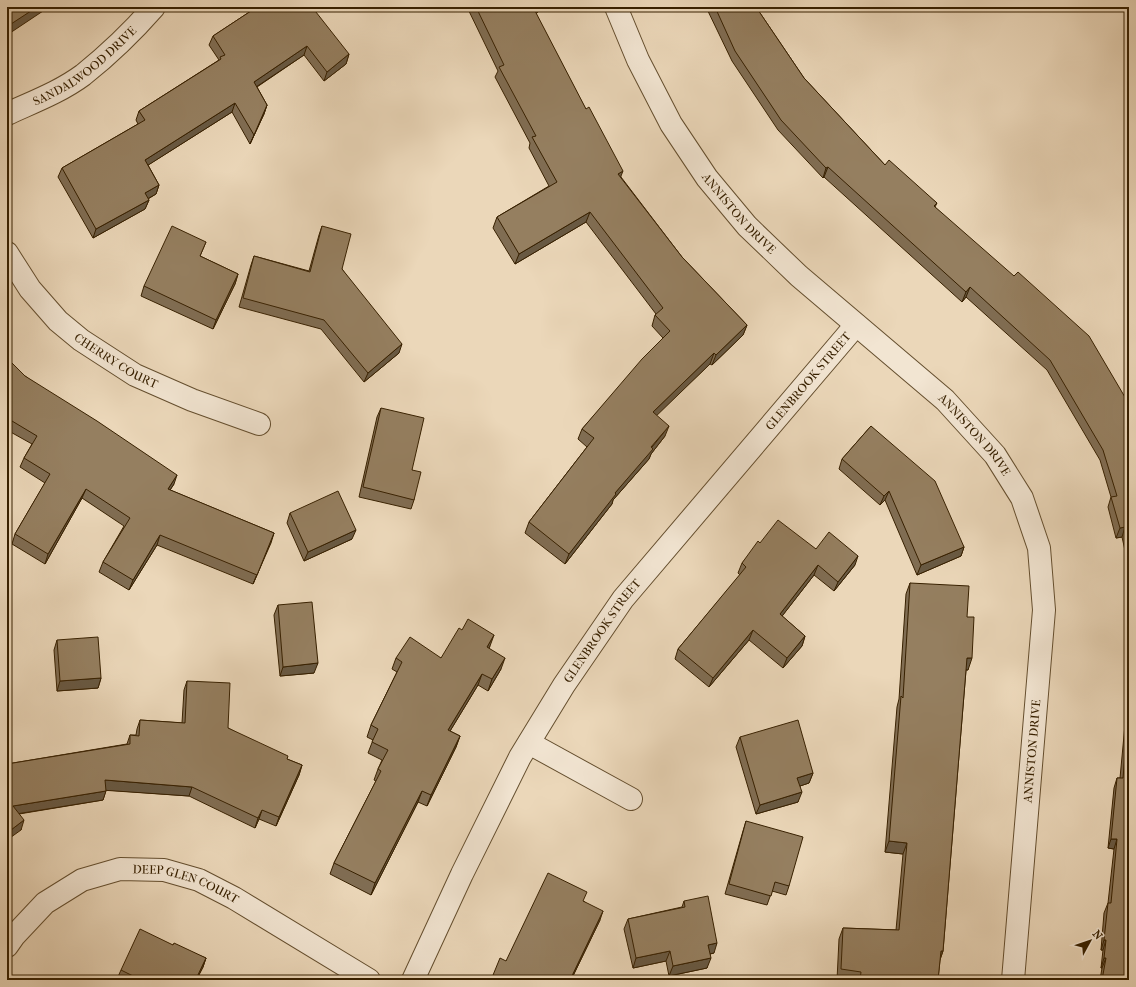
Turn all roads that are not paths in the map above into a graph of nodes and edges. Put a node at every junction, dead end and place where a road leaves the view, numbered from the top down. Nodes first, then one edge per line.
1 (154, 7) edge
2 (616, 7) edge
3 (7, 114) edge
4 (7, 252) edge
5 (856, 325) junction
6 (259, 424) dead end
7 (529, 742) junction
8 (631, 799) dead end
9 (7, 946) edge
10 (369, 980) edge
11 (413, 980) edge
12 (1013, 980) edge

1 - 3 street, SANDALWOOD DRIVE
2 - 5 street, ANNISTON DRIVE
4 - 6 street, CHERRY COURT
5 - 7 street, GLENBROOK STREET
5 - 12 street, ANNISTON DRIVE
7 - 8 street
7 - 11 street, GLENBROOK STREET
9 - 10 street, DEEP GLEN COURT

